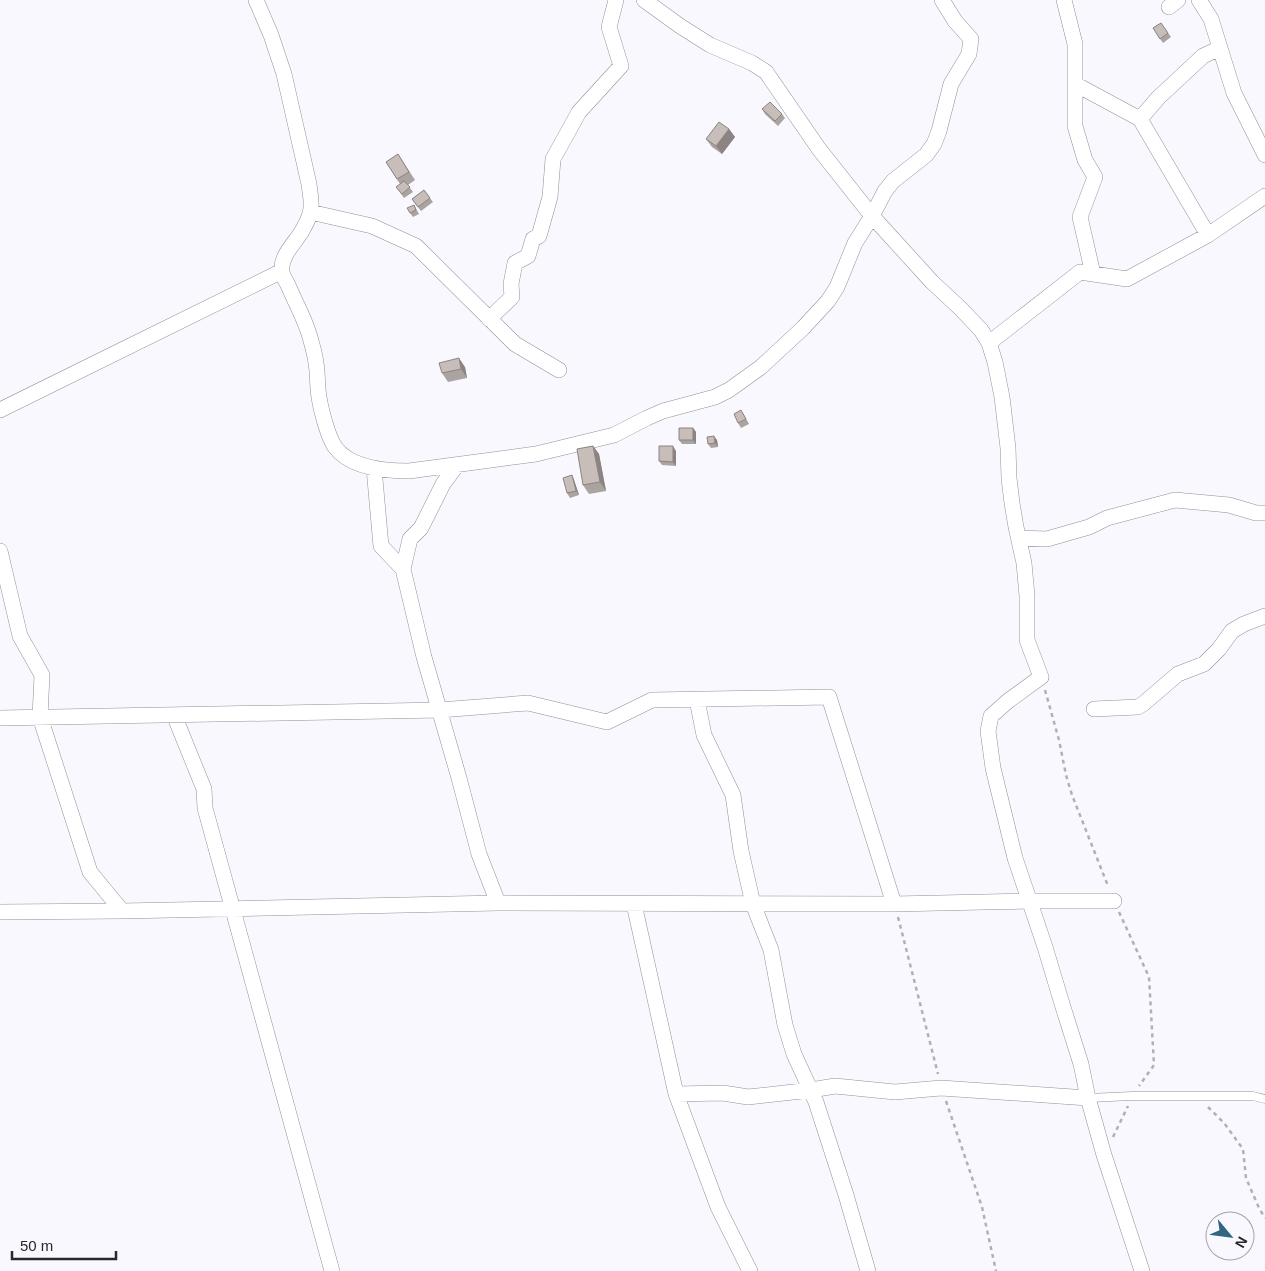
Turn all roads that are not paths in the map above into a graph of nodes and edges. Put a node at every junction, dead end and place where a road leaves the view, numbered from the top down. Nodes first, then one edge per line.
1 (256, 0) edge
2 (616, 0) edge
3 (644, 0) edge
4 (942, 0) edge
5 (1064, 0) edge
6 (1199, 0) edge
7 (1220, 48) junction
8 (1075, 84) junction
9 (1140, 119) junction
10 (1265, 155) edge
11 (1265, 196) edge
12 (310, 212) junction
13 (872, 216) junction
14 (1208, 235) junction
15 (282, 271) junction
16 (1093, 274) junction
17 (489, 319) junction
18 (989, 343) junction
19 (559, 370) dead end
20 (0, 410) edge
21 (457, 465) junction
22 (374, 468) junction
23 (1265, 512) edge
24 (1019, 538) junction
25 (0, 551) edge
26 (403, 568) junction
27 (1265, 616) edge
28 (697, 700) junction
29 (1094, 709) dead end
30 (440, 710) junction
31 (174, 715) junction
32 (40, 717) junction
33 (0, 718) edge
34 (1030, 901) junction
35 (1114, 901) road end
36 (498, 903) junction
37 (634, 904) junction
38 (753, 904) junction
39 (894, 904) junction
40 (232, 909) junction
41 (122, 911) junction
42 (0, 912) edge
43 (811, 1090) junction
44 (676, 1094) junction
45 (1088, 1098) junction
46 (1265, 1099) edge
47 (332, 1271) edge
48 (750, 1271) edge
49 (868, 1271) edge
50 (1142, 1271) edge

1 - 12 street
2 - 17 street
3 - 13 street
4 - 13 street
5 - 8 street
6 - 7 street
7 - 9 street
7 - 10 street
8 - 9 street
8 - 16 street
9 - 14 street
11 - 14 street
12 - 15 street
12 - 17 street
13 - 18 street
13 - 21 street
14 - 16 street
15 - 20 street
15 - 22 street
16 - 18 street
17 - 19 street
18 - 24 street
21 - 22 street
21 - 26 street
22 - 26 street
23 - 24 street
24 - 34 street
25 - 32 street
26 - 30 street
27 - 29 street
28 - 30 street
28 - 38 street
28 - 39 street
30 - 31 street
30 - 36 street
31 - 32 street
31 - 40 street
32 - 33 street
32 - 41 street
34 - 35 street
34 - 39 street
34 - 45 street
36 - 37 street
36 - 40 street
37 - 38 street
37 - 44 street
38 - 39 street
38 - 43 street
40 - 41 street
40 - 47 street
41 - 42 street
43 - 44 street
43 - 45 street
43 - 49 street
44 - 48 street
45 - 46 lane
45 - 50 street

